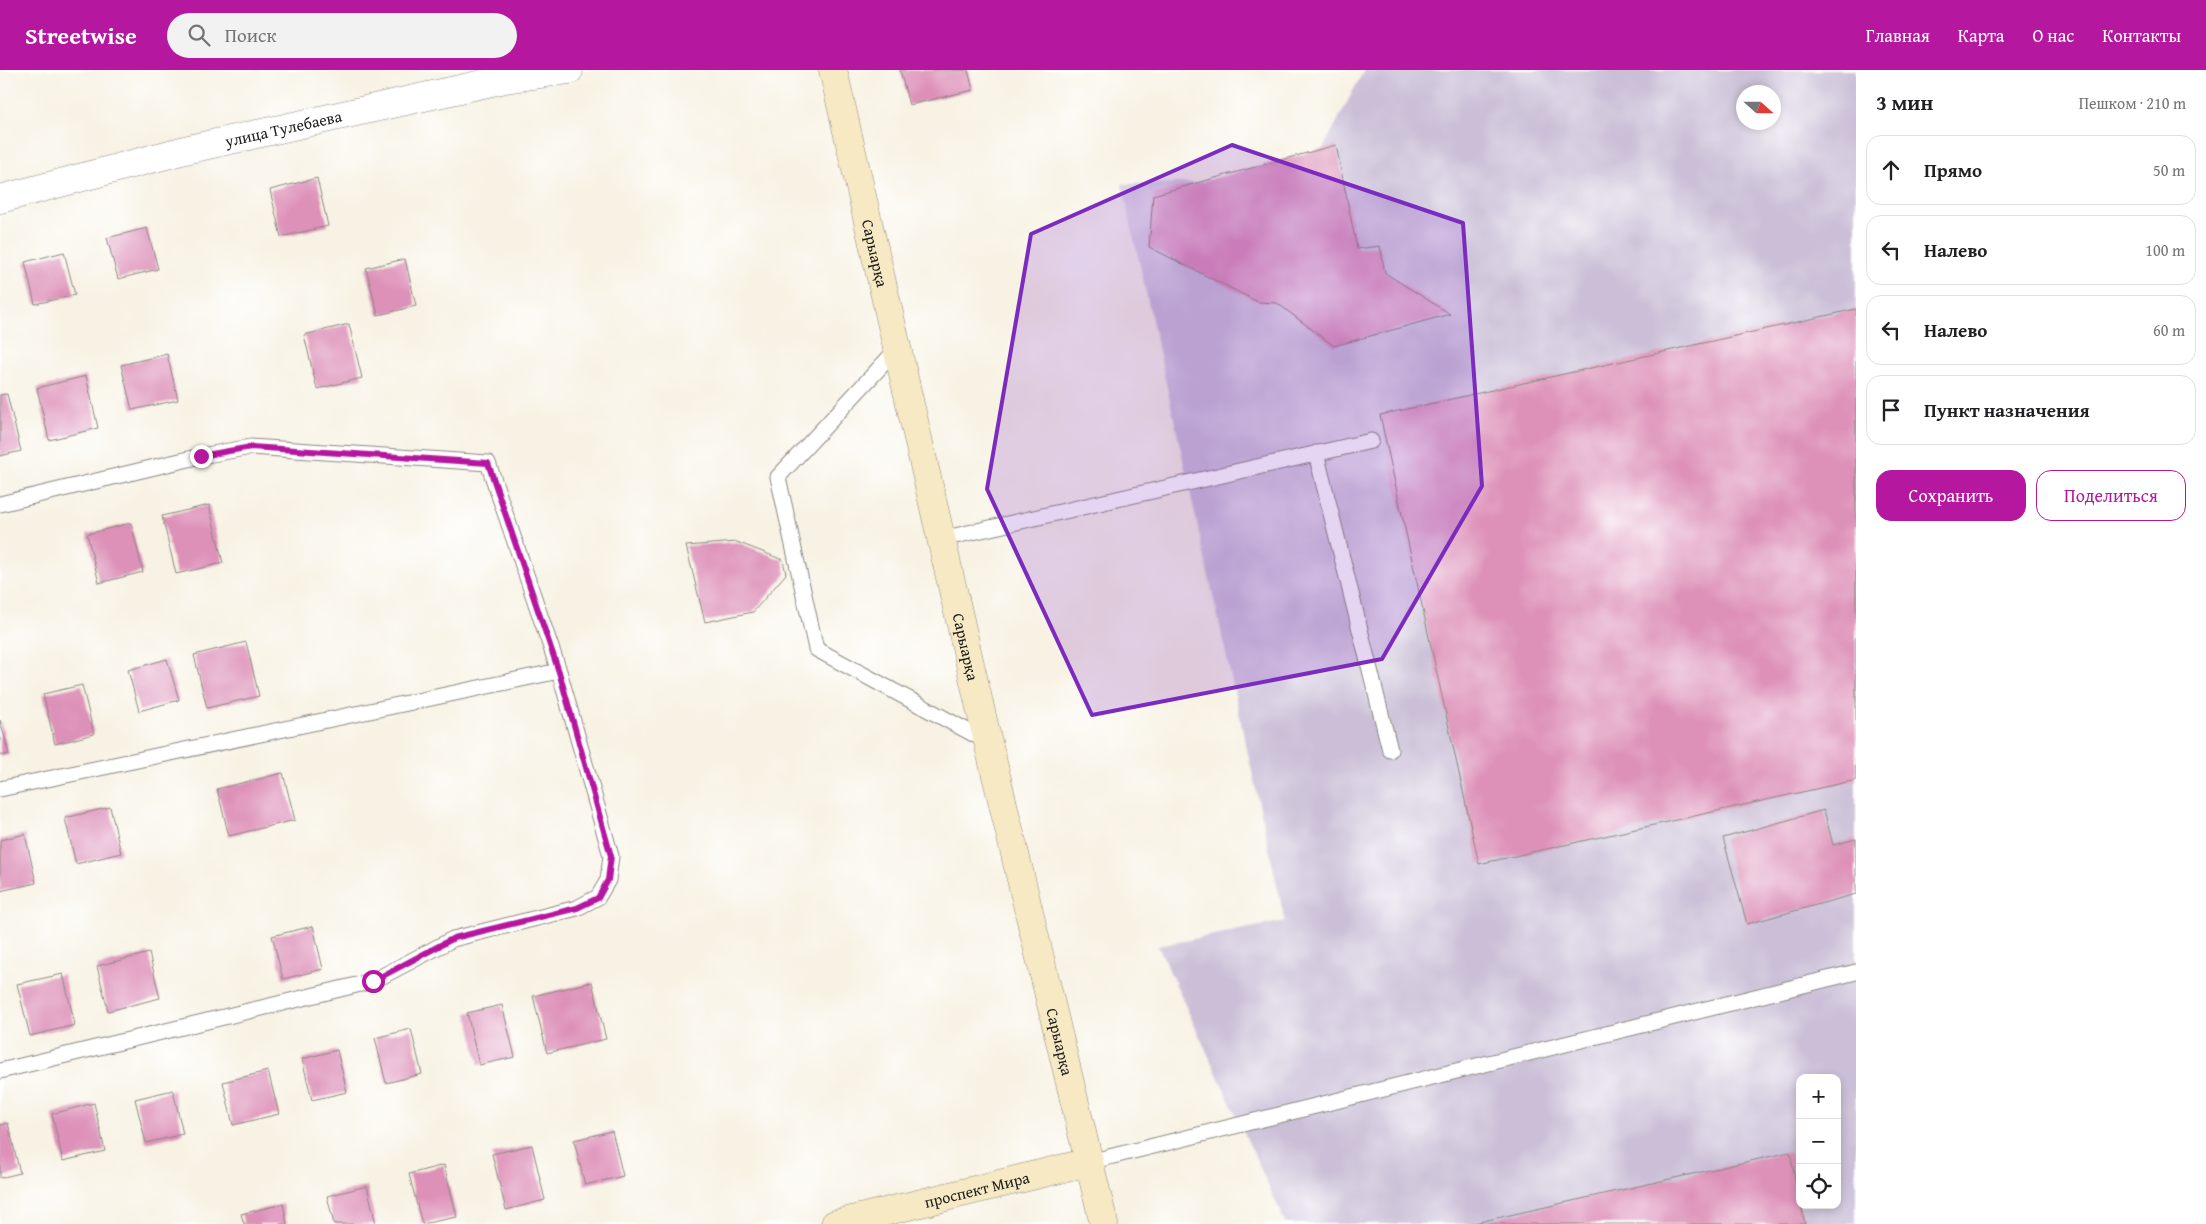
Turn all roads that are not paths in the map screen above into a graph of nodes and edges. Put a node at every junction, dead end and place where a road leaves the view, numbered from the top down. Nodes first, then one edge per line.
1 (569, 70) edge
2 (833, 70) edge
3 (0, 199) edge
4 (898, 348) junction
5 (1371, 441) dead end
6 (1316, 454) junction
7 (0, 504) edge
8 (942, 539) junction
9 (559, 672) junction
10 (988, 742) junction
11 (1390, 750) dead end
12 (0, 789) edge
13 (1856, 972) edge
14 (0, 1071) edge
15 (1089, 1162) junction
16 (835, 1224) edge
17 (1104, 1224) edge

1 - 3 street, улица Тулебаева
2 - 4 main road, Сарыарқа
4 - 8 main road, Сарыарқа
4 - 10 lane
5 - 6 lane
6 - 8 lane
6 - 11 lane
7 - 9 lane
8 - 10 main road, Сарыарқа
9 - 12 lane
9 - 14 lane
10 - 15 main road, Сарыарқа
13 - 15 lane
15 - 16 main road, проспект Мира
15 - 17 main road, Сарыарқа

